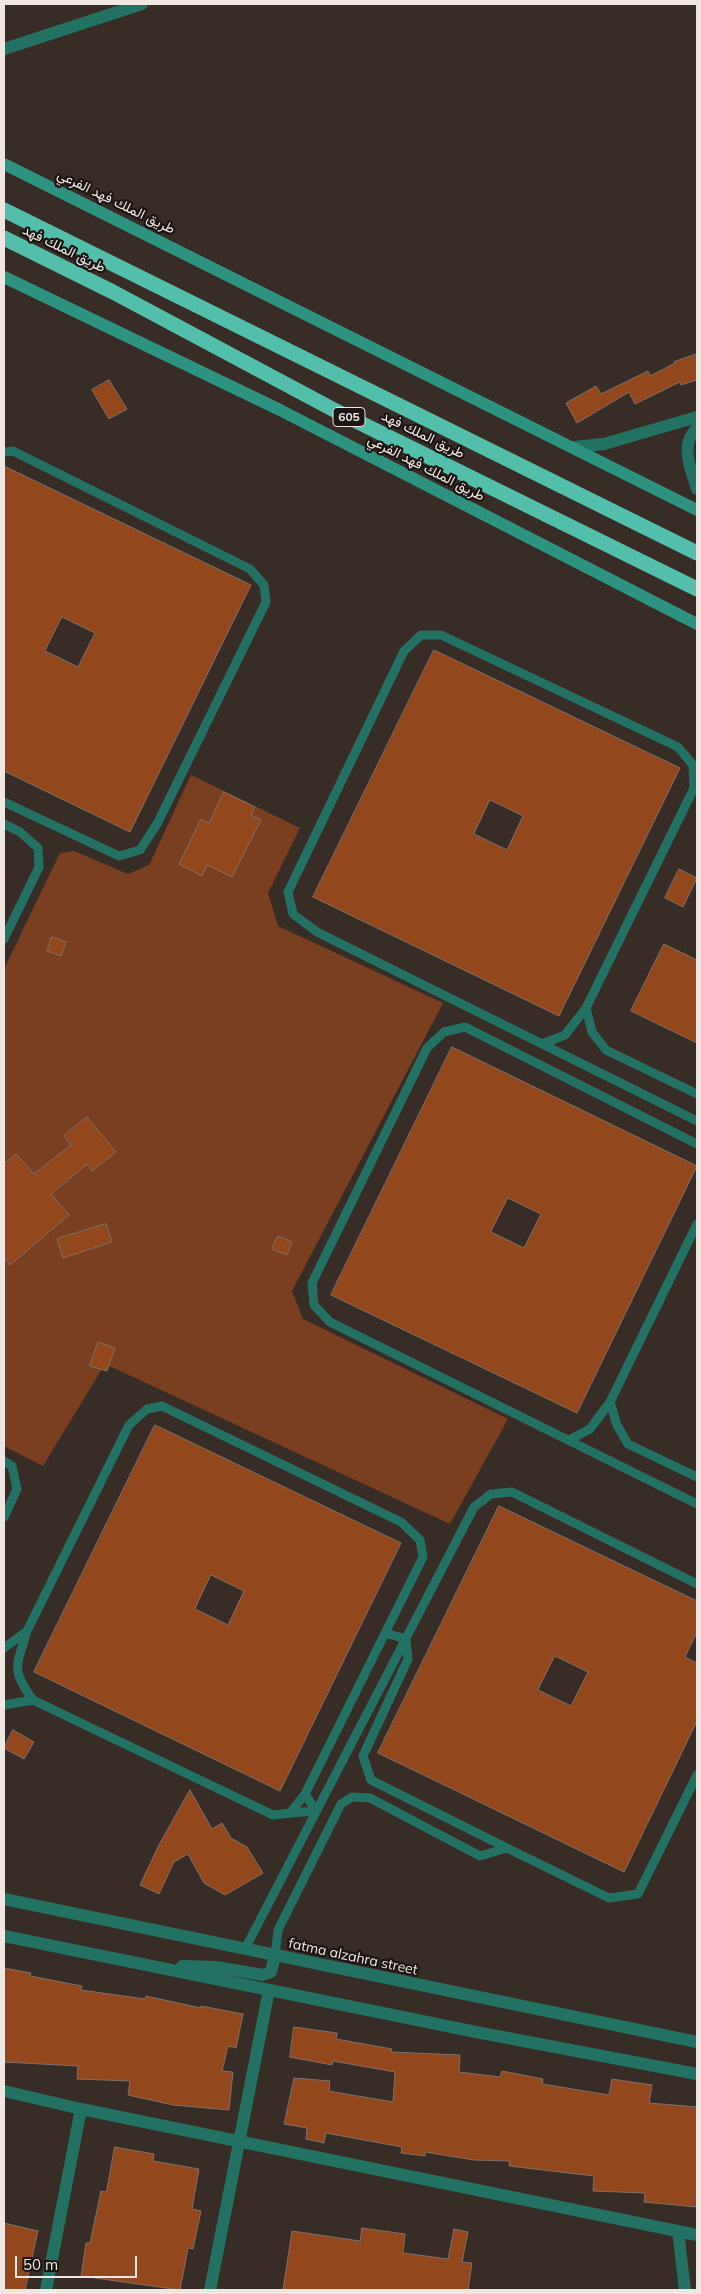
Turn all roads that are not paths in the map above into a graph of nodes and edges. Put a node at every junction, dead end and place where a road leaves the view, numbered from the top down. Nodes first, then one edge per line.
1 (142, 4) edge
2 (4, 49) edge
3 (4, 164) edge
4 (4, 210) edge
5 (4, 238) edge
6 (4, 277) edge
7 (697, 417) edge
8 (697, 428) edge
9 (573, 447) junction
10 (4, 452) edge
11 (697, 489) edge
12 (697, 510) edge
13 (697, 553) edge
14 (697, 589) edge
15 (697, 624) edge
16 (4, 802) edge
17 (4, 824) edge
18 (4, 939) edge
19 (586, 1008) junction
20 (542, 1044) junction
21 (697, 1094) edge
22 (697, 1121) edge
23 (697, 1144) edge
24 (697, 1224) edge
25 (610, 1402) junction
26 (568, 1440) junction
27 (4, 1461) edge
28 (697, 1477) edge
29 (697, 1504) edge
30 (4, 1517) edge
31 (697, 1584) edge
32 (27, 1630) junction
33 (385, 1633) junction
34 (406, 1639) junction
35 (4, 1648) edge
36 (32, 1700) junction
37 (4, 1705) edge
38 (697, 1774) edge
39 (305, 1794) junction
40 (290, 1813) junction
41 (507, 1848) junction
42 (4, 1899) edge
43 (4, 1936) edge
44 (245, 1949) junction
45 (275, 1956) junction
46 (152, 1966) junction
47 (268, 1990) junction
48 (697, 2042) edge
49 (697, 2074) edge
50 (4, 2091) edge
51 (81, 2109) junction
52 (240, 2141) junction
53 (678, 2231) junction
54 (697, 2235) edge
55 (46, 2290) edge
56 (210, 2290) edge
57 (684, 2290) edge

1 - 2 street
3 - 9 main road, طريق الملك فهد الفرعي
4 - 13 highway, طريق الملك فهد / 605
5 - 14 highway, طريق الملك فهد / 605
6 - 15 main road, طريق الملك فهد الفرعي
7 - 9 street
8 - 11 street
9 - 12 main road, طريق الملك فهد الفرعي
10 - 16 lane
17 - 18 lane
19 - 20 lane
19 - 20 lane
19 - 21 lane
20 - 22 lane
23 - 26 lane
24 - 25 lane
25 - 26 lane
25 - 28 lane
26 - 29 lane
27 - 30 lane
31 - 34 lane
32 - 33 lane
32 - 35 lane
32 - 36 lane
33 - 34 lane
33 - 39 lane
34 - 41 lane
34 - 44 lane
36 - 37 lane
36 - 40 lane
38 - 41 lane
39 - 40 lane
39 - 40 lane
41 - 45 lane
42 - 44 street, fatma alzahra street
43 - 46 street
44 - 45 street, fatma alzahra street
45 - 46 street
45 - 48 street, fatma alzahra street
46 - 47 street
47 - 49 street
47 - 52 street
50 - 51 street
51 - 52 street
51 - 55 street
52 - 53 street
52 - 56 street
53 - 54 street
53 - 57 street

